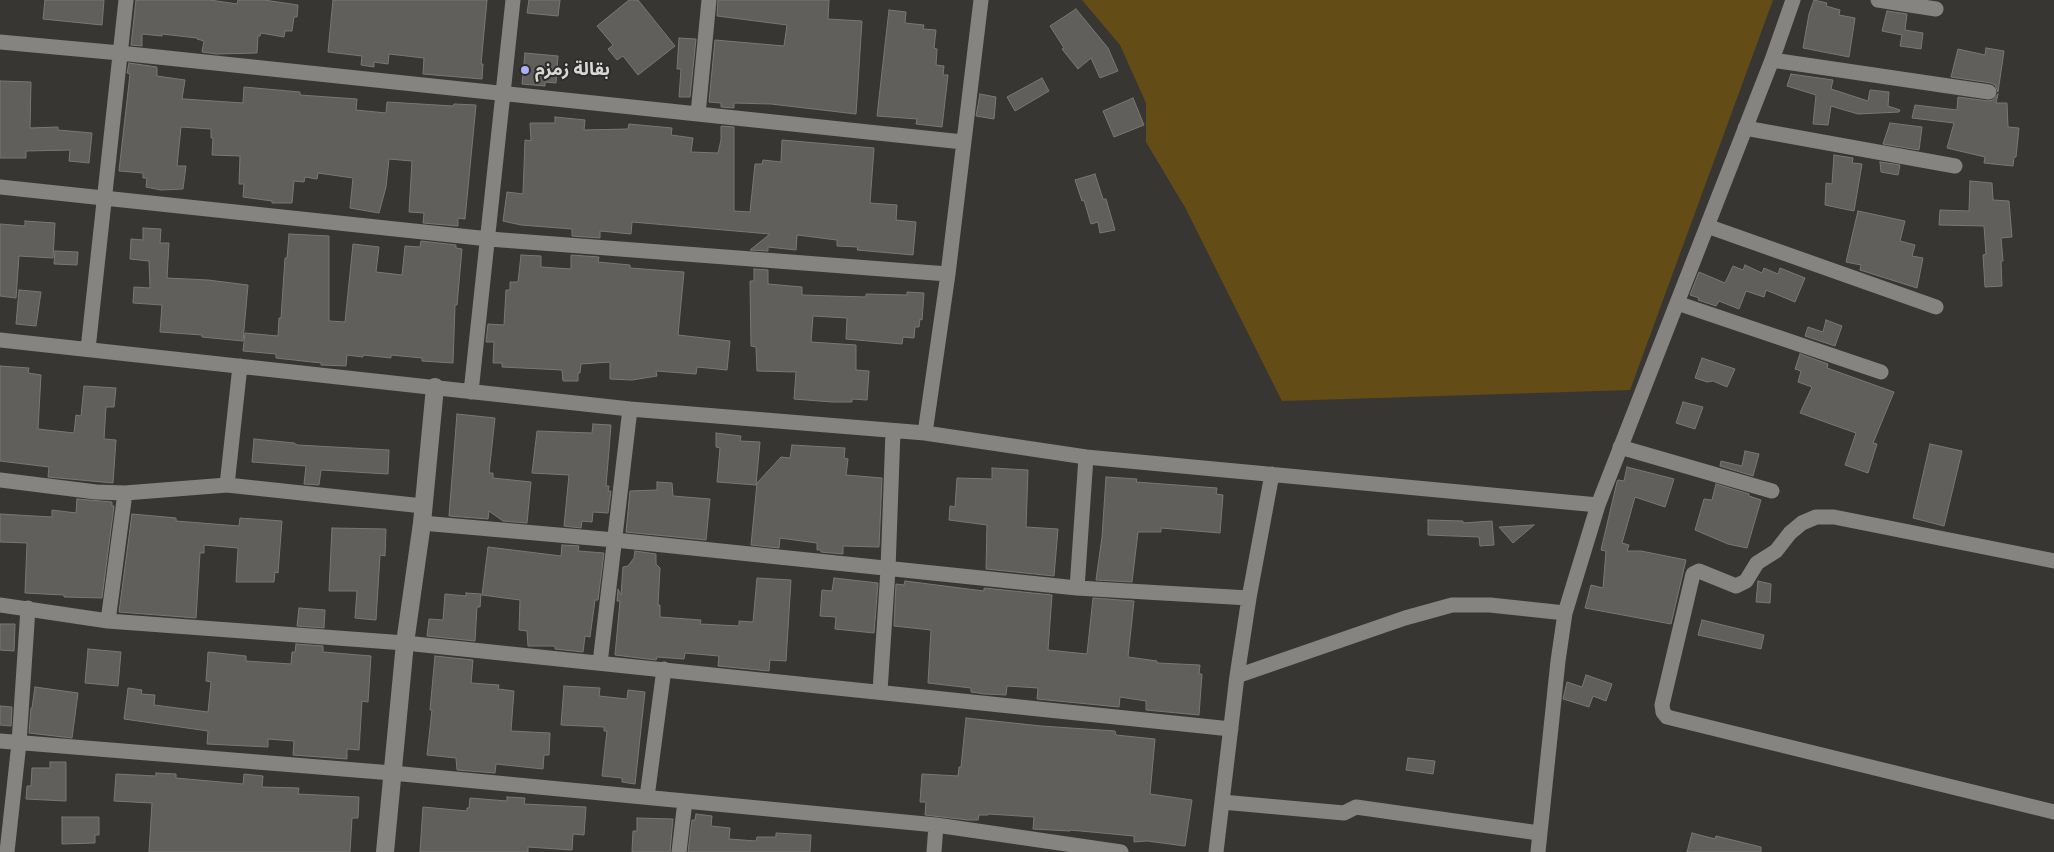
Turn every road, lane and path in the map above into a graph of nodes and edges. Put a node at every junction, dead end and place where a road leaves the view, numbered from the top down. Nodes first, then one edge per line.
1 (126, 0) edge
2 (513, 0) edge
3 (709, 0) edge
4 (981, 0) edge
5 (1793, 0) edge
6 (1878, 0) edge
7 (1936, 9) dead end
8 (0, 42) edge
9 (120, 53) junction
10 (1772, 60) junction
11 (1989, 92) dead end
12 (502, 95) junction
13 (698, 114) junction
14 (1745, 128) junction
15 (963, 142) junction
16 (1955, 166) dead end
17 (0, 187) edge
18 (104, 198) junction
19 (1707, 226) junction
20 (489, 239) junction
21 (948, 274) junction
22 (1677, 303) junction
23 (1936, 307) dead end
24 (0, 340) edge
25 (88, 349) junction
26 (240, 366) junction
27 (1881, 372) dead end
28 (435, 387) junction
29 (471, 392) junction
30 (630, 409) junction
31 (893, 431) junction
32 (925, 433) junction
33 (1620, 447) junction
34 (1086, 457) junction
35 (1272, 474) junction
36 (0, 480) edge
37 (227, 485) junction
38 (1772, 491) dead end
39 (125, 492) junction
40 (1598, 505) junction
41 (423, 514) junction
42 (615, 540) junction
43 (2054, 561) edge
44 (888, 569) junction
45 (1077, 588) junction
46 (1248, 598) junction
47 (0, 605) edge
48 (28, 608) junction
49 (1565, 613) junction
50 (108, 621) junction
51 (405, 643) junction
52 (600, 663) junction
53 (664, 669) junction
54 (1236, 676) junction
55 (880, 691) junction
56 (1231, 729) junction
57 (0, 740) edge
58 (19, 743) junction
59 (392, 773) junction
60 (647, 797) junction
61 (685, 801) junction
62 (1222, 802) junction
63 (2054, 812) edge
64 (936, 824) junction
65 (1539, 833) junction
66 (7, 852) edge
67 (385, 852) edge
68 (679, 852) edge
69 (934, 852) edge
70 (1121, 852) edge
71 (1216, 852) edge
72 (1538, 852) edge

1 - 9 street
2 - 12 street
3 - 13 street
4 - 15 street
5 - 10 street
6 - 7 street
8 - 9 street
9 - 12 street
9 - 18 street
10 - 11 street
10 - 14 street
12 - 13 street
12 - 20 street
13 - 15 street
14 - 16 street
14 - 19 street
15 - 21 street
17 - 18 street
18 - 20 street
18 - 25 street
19 - 22 street
19 - 23 street
20 - 21 street
20 - 29 street
21 - 32 street
22 - 27 street
22 - 33 street
24 - 25 street
25 - 26 street
26 - 28 street
26 - 37 street
28 - 29 street
28 - 41 street
29 - 30 street
30 - 31 street
30 - 42 street
31 - 32 street
31 - 44 street
32 - 34 street
33 - 38 street
33 - 40 street
34 - 35 street
34 - 45 street
35 - 40 street
35 - 46 street
36 - 39 street
37 - 39 street
37 - 41 street
39 - 50 street
40 - 49 street
41 - 42 street
41 - 51 street
42 - 44 street
42 - 52 street
43 - 63 street
44 - 45 street
44 - 55 street
45 - 46 street
46 - 54 street
47 - 48 street
48 - 50 street
48 - 58 street
49 - 54 street
49 - 65 street
50 - 51 street
51 - 52 street
51 - 59 street
52 - 53 street
53 - 55 street
53 - 60 street
54 - 56 street
55 - 56 street
56 - 62 street
57 - 58 street
58 - 59 street
58 - 66 street
59 - 60 street
59 - 67 street
60 - 61 street
61 - 64 street
61 - 68 street
62 - 65 street
62 - 71 street
64 - 69 street
64 - 70 street
65 - 72 street

